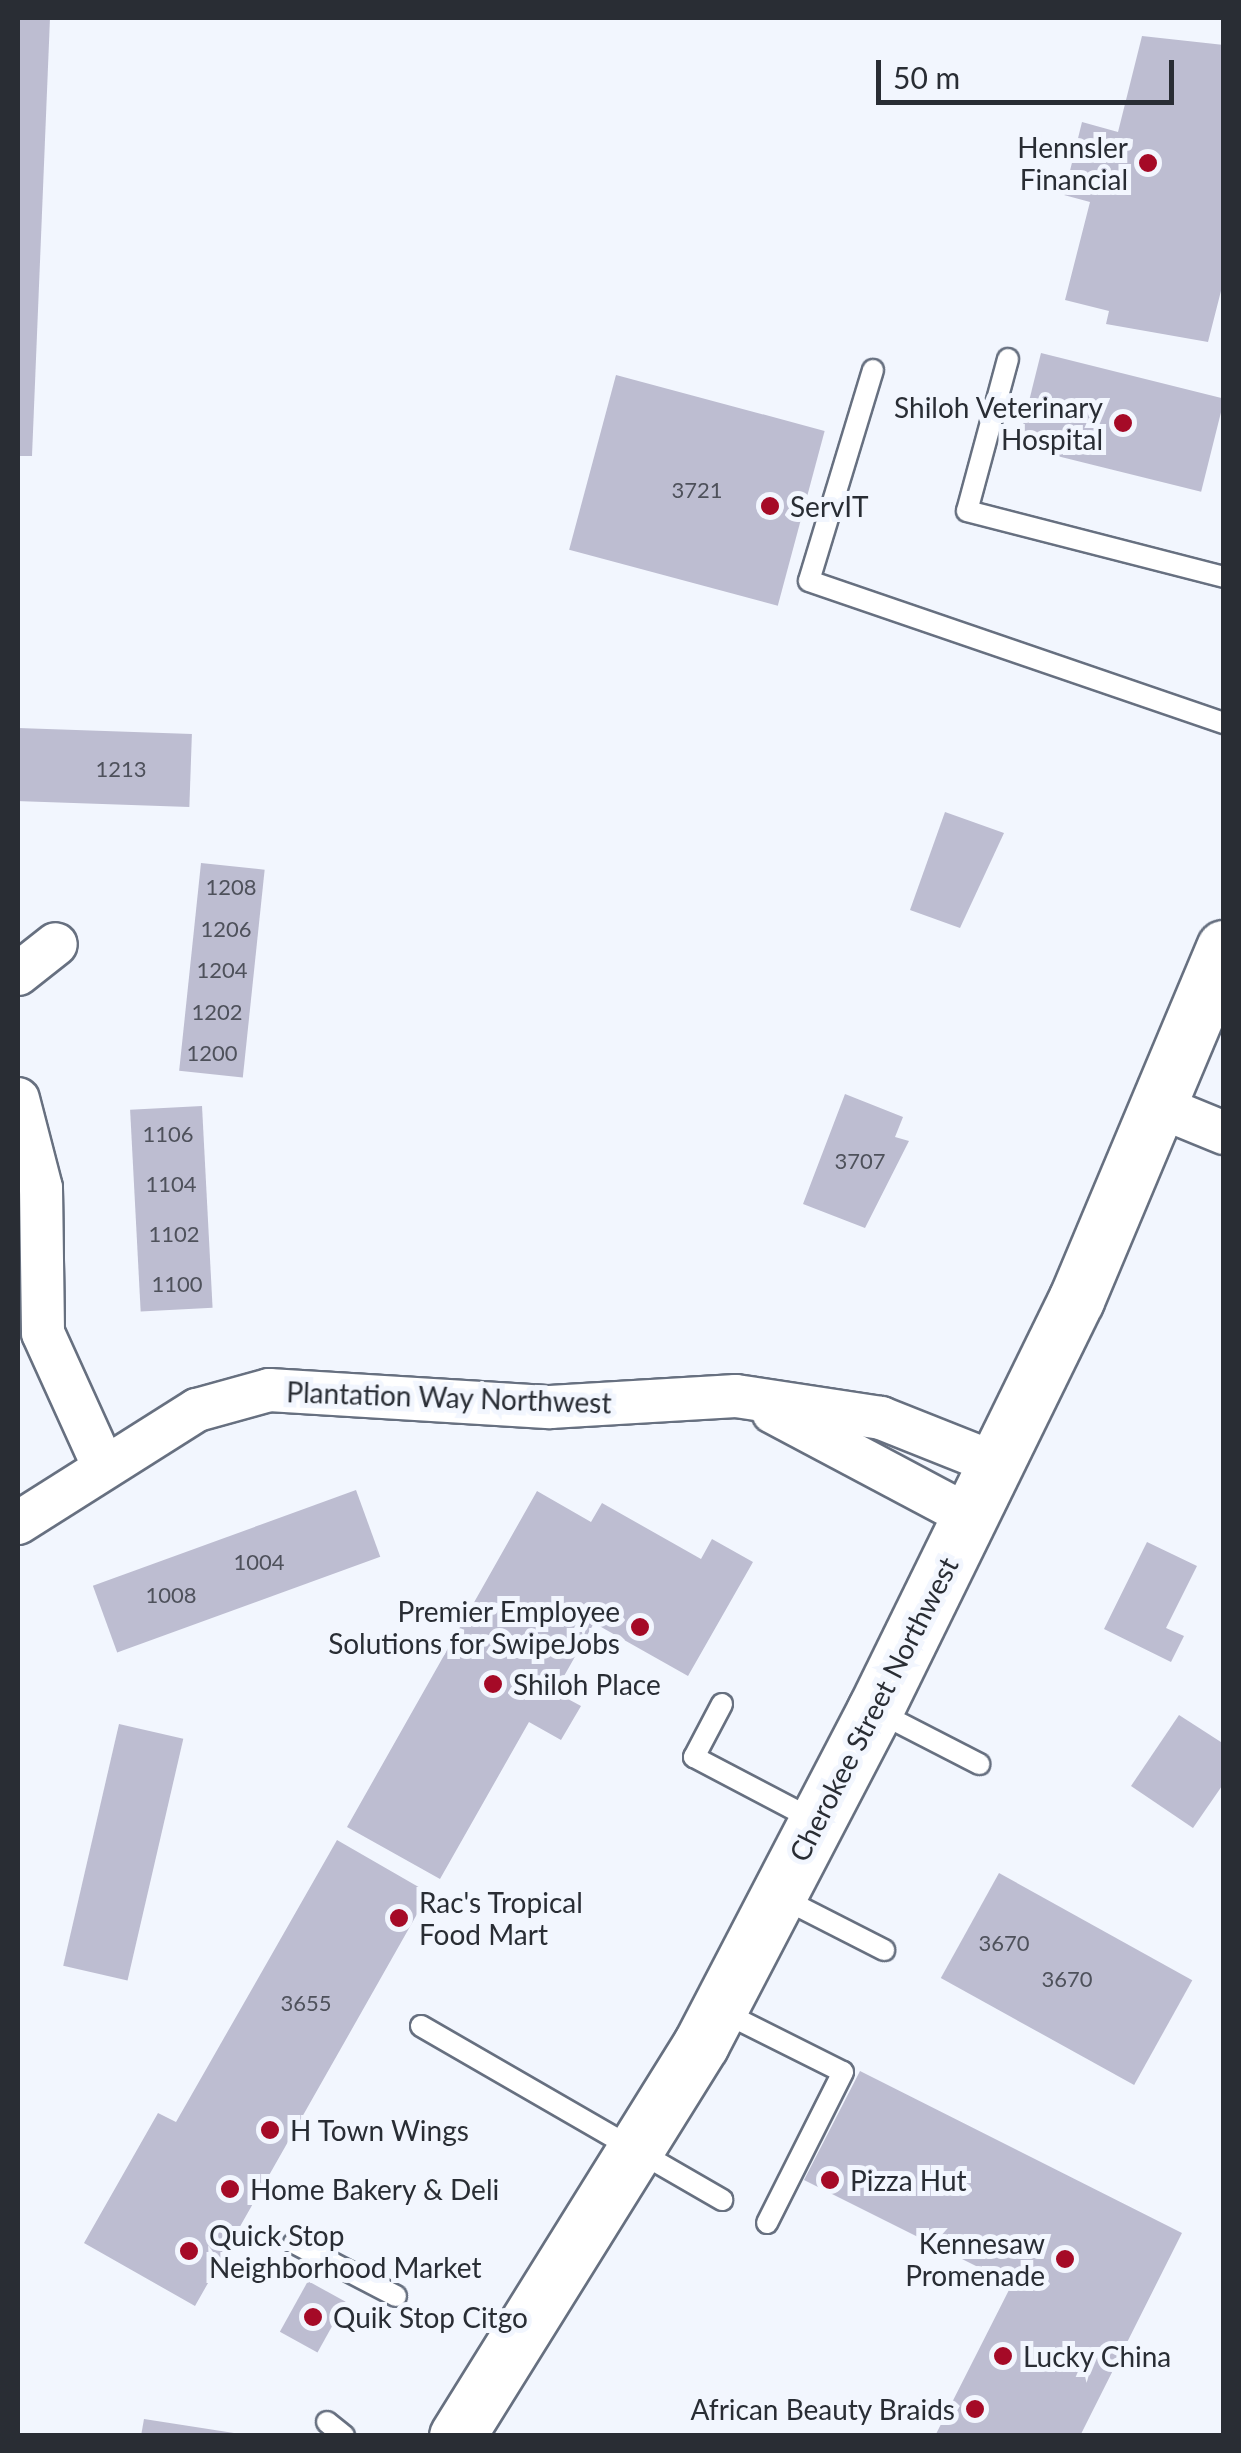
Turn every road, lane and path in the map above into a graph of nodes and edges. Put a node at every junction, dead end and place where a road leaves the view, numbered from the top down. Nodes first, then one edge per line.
1 (1008, 360) dead end
2 (873, 370) dead end
3 (1224, 577) edge
4 (1224, 724) edge
5 (56, 944) dead end
6 (1224, 948) edge
7 (18, 974) edge
8 (18, 1099) edge
9 (1158, 1106) junction
10 (1224, 1134) edge
11 (736, 1396) junction
12 (994, 1464) junction
13 (104, 1466) junction
14 (968, 1516) junction
15 (18, 1523) edge
16 (722, 1704) dead end
17 (874, 1710) junction
18 (979, 1764) dead end
19 (817, 1821) junction
20 (778, 1896) junction
21 (884, 1950) dead end
22 (719, 2010) junction
23 (421, 2026) dead end
24 (640, 2149) junction
25 (722, 2200) dead end
26 (767, 2223) dead end
27 (294, 2242) dead end
28 (396, 2296) dead end
29 (326, 2422) dead end
30 (344, 2436) edge
31 (457, 2436) edge

1 - 3 lane
2 - 4 lane
5 - 7 street
6 - 9 main road, Cherokee Street Northwest
8 - 13 street
9 - 10 street
9 - 12 main road, Cherokee Street Northwest
11 - 12 street, Plantation Way Northwest
11 - 13 street, Plantation Way Northwest
11 - 14 street
12 - 14 main road, Cherokee Street Northwest
13 - 15 street, Plantation Way Northwest
14 - 17 main road, Cherokee Street Northwest
16 - 19 lane
17 - 18 lane
17 - 19 main road, Cherokee Street Northwest
19 - 20 main road, Cherokee Street Northwest
20 - 21 lane
20 - 22 main road, Cherokee Street Northwest
22 - 24 main road, Cherokee Street Northwest
22 - 26 lane
23 - 24 lane
24 - 25 lane
24 - 31 main road, Cherokee Street Northwest
27 - 28 lane
29 - 30 lane

